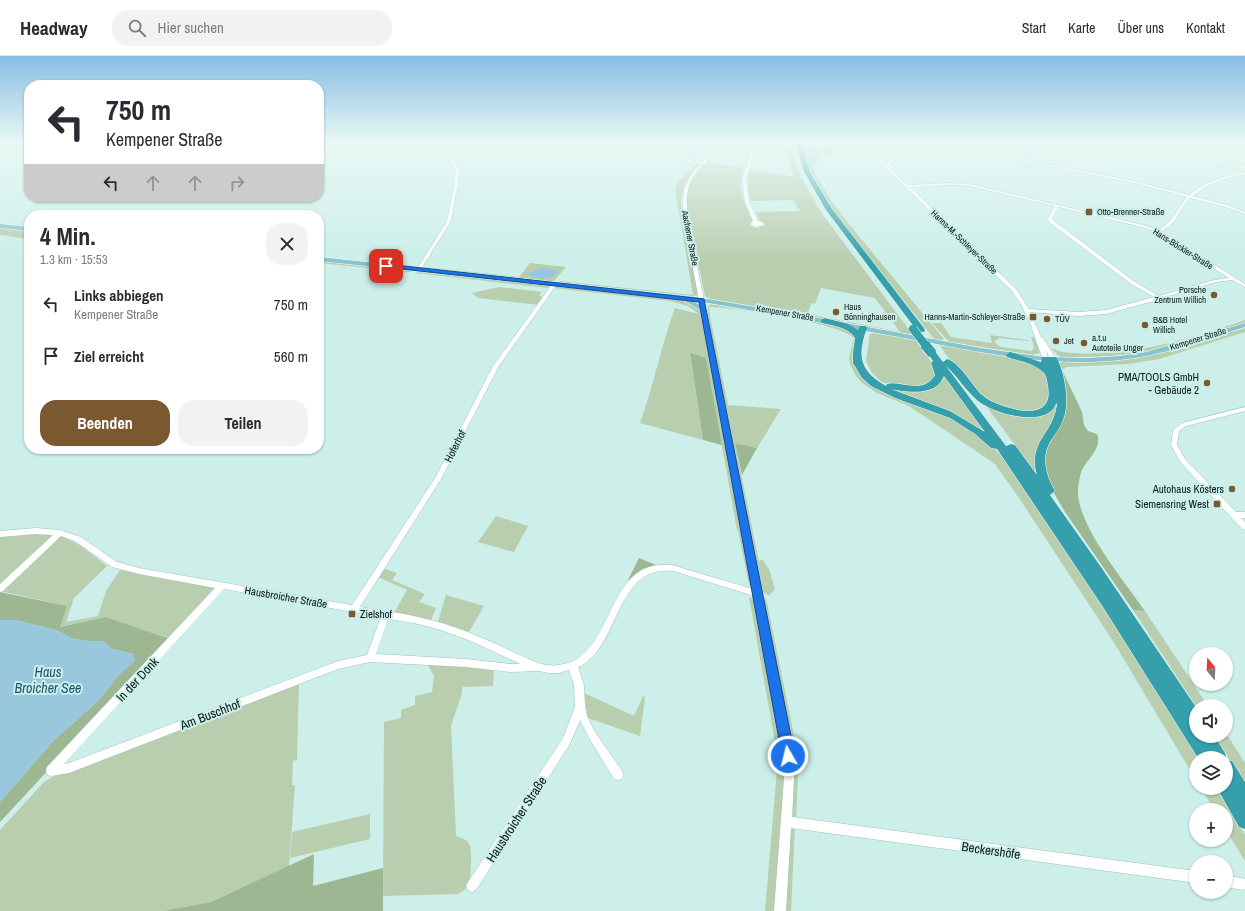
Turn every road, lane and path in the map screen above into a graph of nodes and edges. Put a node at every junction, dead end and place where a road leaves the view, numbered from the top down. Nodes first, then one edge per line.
1 (456, 182) edge
2 (688, 182) edge
3 (744, 182) edge
4 (807, 182) edge
5 (813, 182) edge
6 (902, 182) edge
7 (1132, 182) edge
8 (1217, 182) edge
9 (906, 186) junction
10 (1189, 196) junction
11 (1057, 206) junction
12 (1245, 213) edge
13 (756, 222) dead end
14 (0, 226) edge
15 (24, 228) edge
16 (1158, 231) junction
17 (324, 260) edge
18 (419, 269) junction
19 (1231, 279) junction
20 (555, 284) junction
21 (1245, 286) edge
22 (673, 296) junction
23 (1158, 298) junction
24 (702, 300) junction
25 (704, 310) junction
26 (1026, 310) junction
27 (825, 321) junction
28 (1245, 324) edge
29 (866, 329) junction
30 (917, 329) junction
31 (860, 339) junction
32 (934, 351) junction
33 (1010, 355) junction
34 (1049, 359) junction
35 (947, 362) junction
36 (1048, 371) junction
37 (1245, 409) edge
38 (1037, 497) junction
39 (1234, 515) junction
40 (1245, 515) edge
41 (1064, 520) junction
42 (1245, 526) edge
43 (60, 533) junction
44 (0, 534) edge
45 (222, 586) junction
46 (0, 590) edge
47 (758, 594) junction
48 (354, 609) junction
49 (386, 614) junction
50 (370, 658) junction
51 (573, 666) junction
52 (540, 667) junction
53 (580, 707) junction
54 (1189, 709) edge
55 (1203, 751) edge
56 (51, 771) joint
57 (618, 775) dead end
58 (1233, 778) edge
59 (1229, 795) edge
60 (1245, 797) edge
61 (1245, 821) edge
62 (786, 822) junction
63 (1189, 876) edge
64 (1233, 882) edge
65 (1243, 884) dead end
66 (472, 886) dead end
67 (780, 911) edge

1 - 18 street
2 - 24 street, Aachener Straße
3 - 13 street
4 - 30 highway
5 - 30 highway
6 - 9 street, Hanns-M.-Schleyer-Straße
7 - 10 street, Hanns-M.-Schleyer-Straße
8 - 10 street
9 - 11 street, Hans-Böckler-Straße
9 - 26 street, Hanns-M.-Schleyer-Straße
10 - 12 street, Hanns-M.-Schleyer-Straße
10 - 16 street
11 - 16 street, Hans-Böckler-Straße
11 - 23 street
14 - 15 main road
16 - 19 street, Hans-Böckler-Straße
17 - 18 main road, Kempener Straße
18 - 20 main road, Kempener Straße
19 - 21 street, Hans-Böckler-Straße
19 - 23 street
20 - 22 main road, Kempener Straße
20 - 48 street, Hoferhof
22 - 24 main road, Kempener Straße
22 - 25 main road
23 - 26 street
24 - 25 street
24 - 27 main road, Kempener Straße
25 - 47 street
26 - 34 street, Hanns-M.-Schleyer-Straße
27 - 29 main road, Kempener Straße
27 - 31 highway
28 - 34 main road, Kempener Straße
29 - 31 highway
29 - 32 highway
29 - 33 main road, Kempener Straße
30 - 32 highway, bridge
31 - 38 highway
32 - 35 highway
32 - 38 highway
33 - 34 main road, Kempener Straße
33 - 36 highway
34 - 36 highway
34 - 41 highway
35 - 36 highway
35 - 41 highway
37 - 39 street
38 - 55 highway
39 - 40 street
39 - 42 street
41 - 54 highway
43 - 44 street, Hausbroicher Straße
43 - 45 street, Hausbroicher Straße
43 - 46 street
45 - 48 street, Hausbroicher Straße
45 - 56 street, In der Donk
47 - 51 street, Hausbroicher Straße
47 - 62 street
48 - 49 street, Hausbroicher Straße
49 - 50 street
49 - 52 street, Hausbroicher Straße
50 - 52 street, Am Buschhof
50 - 56 street, Am Buschhof
51 - 52 street, Hausbroicher Straße
51 - 53 street, Hausbroicher Straße
53 - 57 street, Hausbroicher Straße
53 - 66 street, Hausbroicher Straße
58 - 60 highway
59 - 61 highway
62 - 63 street, Beckershöfe
62 - 67 street
64 - 65 street

